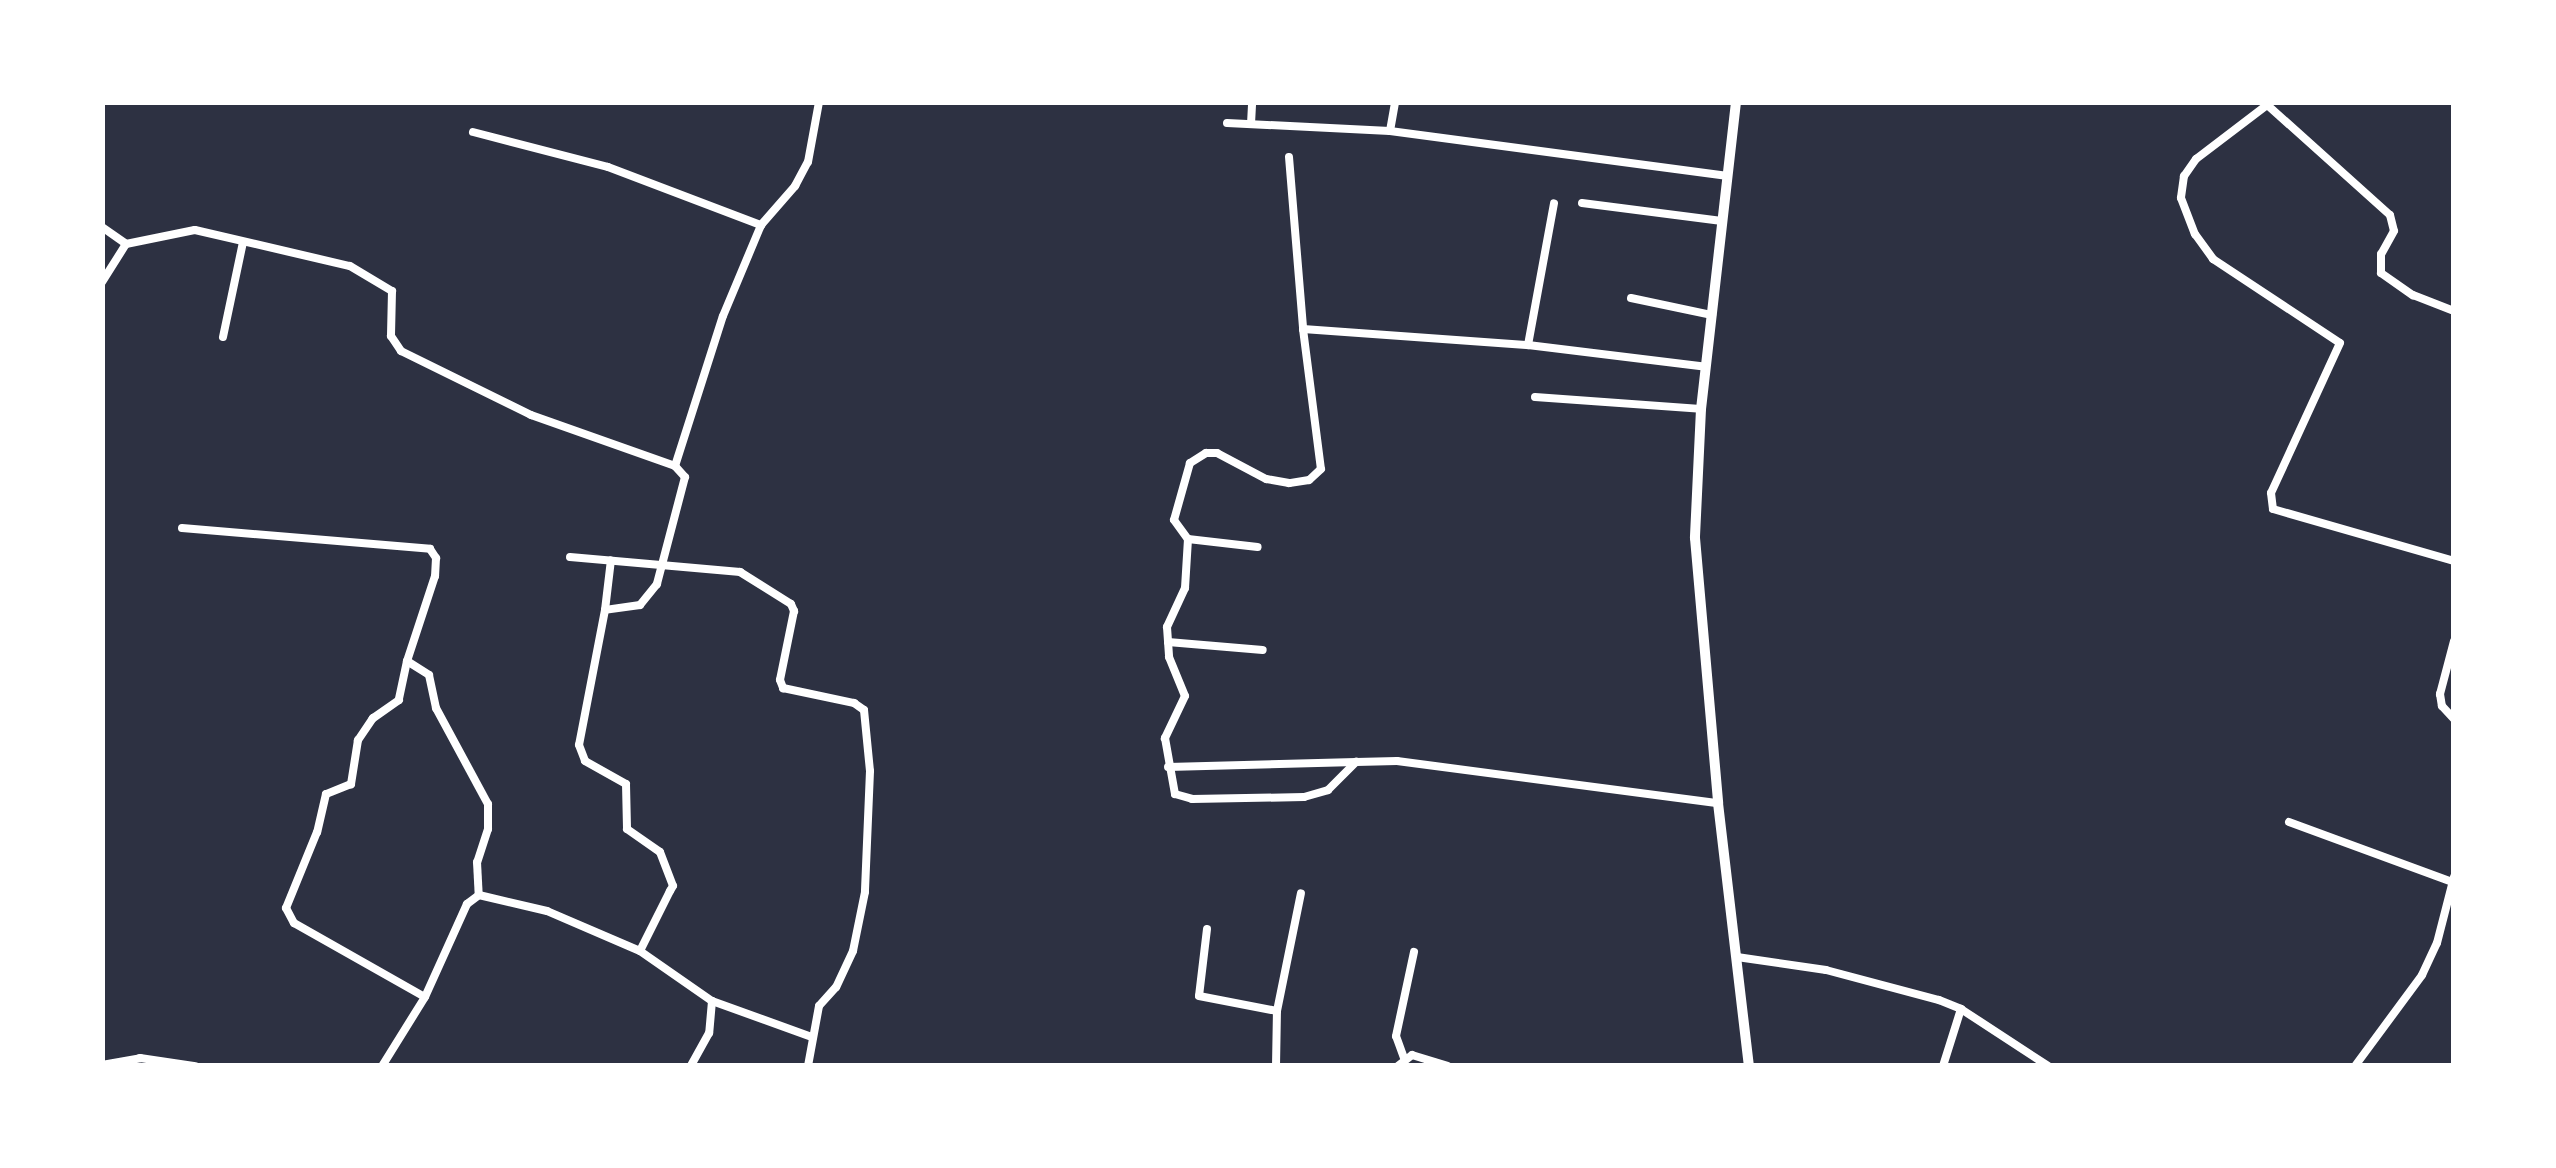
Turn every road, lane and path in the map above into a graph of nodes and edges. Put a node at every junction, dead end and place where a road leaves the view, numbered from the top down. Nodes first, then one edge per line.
1 (819, 102) edge
2 (1252, 102) edge
3 (1395, 102) edge
4 (1736, 102) edge
5 (2265, 104) edge
6 (1226, 123) dead end
7 (1251, 124) junction
8 (1390, 131) junction
9 (472, 132) dead end
10 (1290, 157) dead end
11 (1726, 176) junction
12 (1582, 202) dead end
13 (1554, 203) dead end
14 (1722, 221) junction
15 (761, 225) junction
16 (102, 227) edge
17 (243, 242) junction
18 (126, 244) junction
19 (102, 282) edge
20 (1631, 298) dead end
21 (2454, 311) edge
22 (1712, 315) junction
23 (1303, 328) junction
24 (223, 336) dead end
25 (1528, 345) junction
26 (1706, 367) junction
27 (1535, 398) dead end
28 (1702, 409) junction
29 (675, 466) junction
30 (182, 528) dead end
31 (1188, 539) junction
32 (1258, 547) dead end
33 (570, 557) dead end
34 (611, 560) junction
35 (2454, 561) edge
36 (665, 565) junction
37 (604, 610) junction
38 (2454, 641) edge
39 (1168, 642) junction
40 (1263, 650) dead end
41 (407, 660) junction
42 (2454, 719) edge
43 (1356, 762) junction
44 (1168, 767) junction
45 (1718, 803) junction
46 (2289, 822) dead end
47 (2453, 880) edge
48 (1301, 893) dead end
49 (479, 895) junction
50 (1207, 929) dead end
51 (640, 950) junction
52 (1414, 952) dead end
53 (1737, 957) junction
54 (425, 997) junction
55 (712, 1001) junction
56 (1962, 1009) junction
57 (1276, 1010) junction
58 (812, 1038) junction
59 (1401, 1062) edge
60 (2358, 1062) edge
61 (1749, 1064) edge
62 (102, 1065) edge
63 (195, 1066) edge
64 (382, 1066) edge
65 (691, 1066) edge
66 (808, 1066) edge
67 (1276, 1066) edge
68 (1448, 1066) edge
69 (1761, 1066) edge
70 (1942, 1066) edge
71 (2048, 1066) edge
72 (2371, 1066) edge

1 - 15 street
2 - 7 street
3 - 8 street
4 - 11 street
5 - 21 street
5 - 35 street
6 - 7 street
7 - 8 street
8 - 11 street
9 - 15 street
10 - 23 street
11 - 14 street
12 - 14 street
13 - 25 street
14 - 22 street
15 - 29 street
16 - 18 street
17 - 18 street
17 - 24 street
17 - 29 street
18 - 19 street
20 - 22 street
22 - 26 street
23 - 25 street
23 - 31 street
25 - 26 street
26 - 28 street
27 - 28 street
28 - 45 street
29 - 36 street
30 - 41 street
31 - 32 street
31 - 39 street
33 - 34 street
34 - 36 street
34 - 37 street
36 - 37 street
36 - 58 street
37 - 51 street
38 - 42 street
39 - 40 street
39 - 44 street
41 - 49 street
41 - 54 street
43 - 44 street
43 - 44 street
43 - 45 street
45 - 53 street
46 - 47 street
47 - 60 street
48 - 57 street
49 - 51 street
49 - 54 street
50 - 57 street
51 - 55 street
52 - 59 street
53 - 56 street
53 - 61 street
54 - 64 street
55 - 58 street
55 - 65 street
56 - 70 street
56 - 71 street
57 - 67 street
58 - 66 street
59 - 68 street
60 - 72 street
61 - 69 street
62 - 63 street

